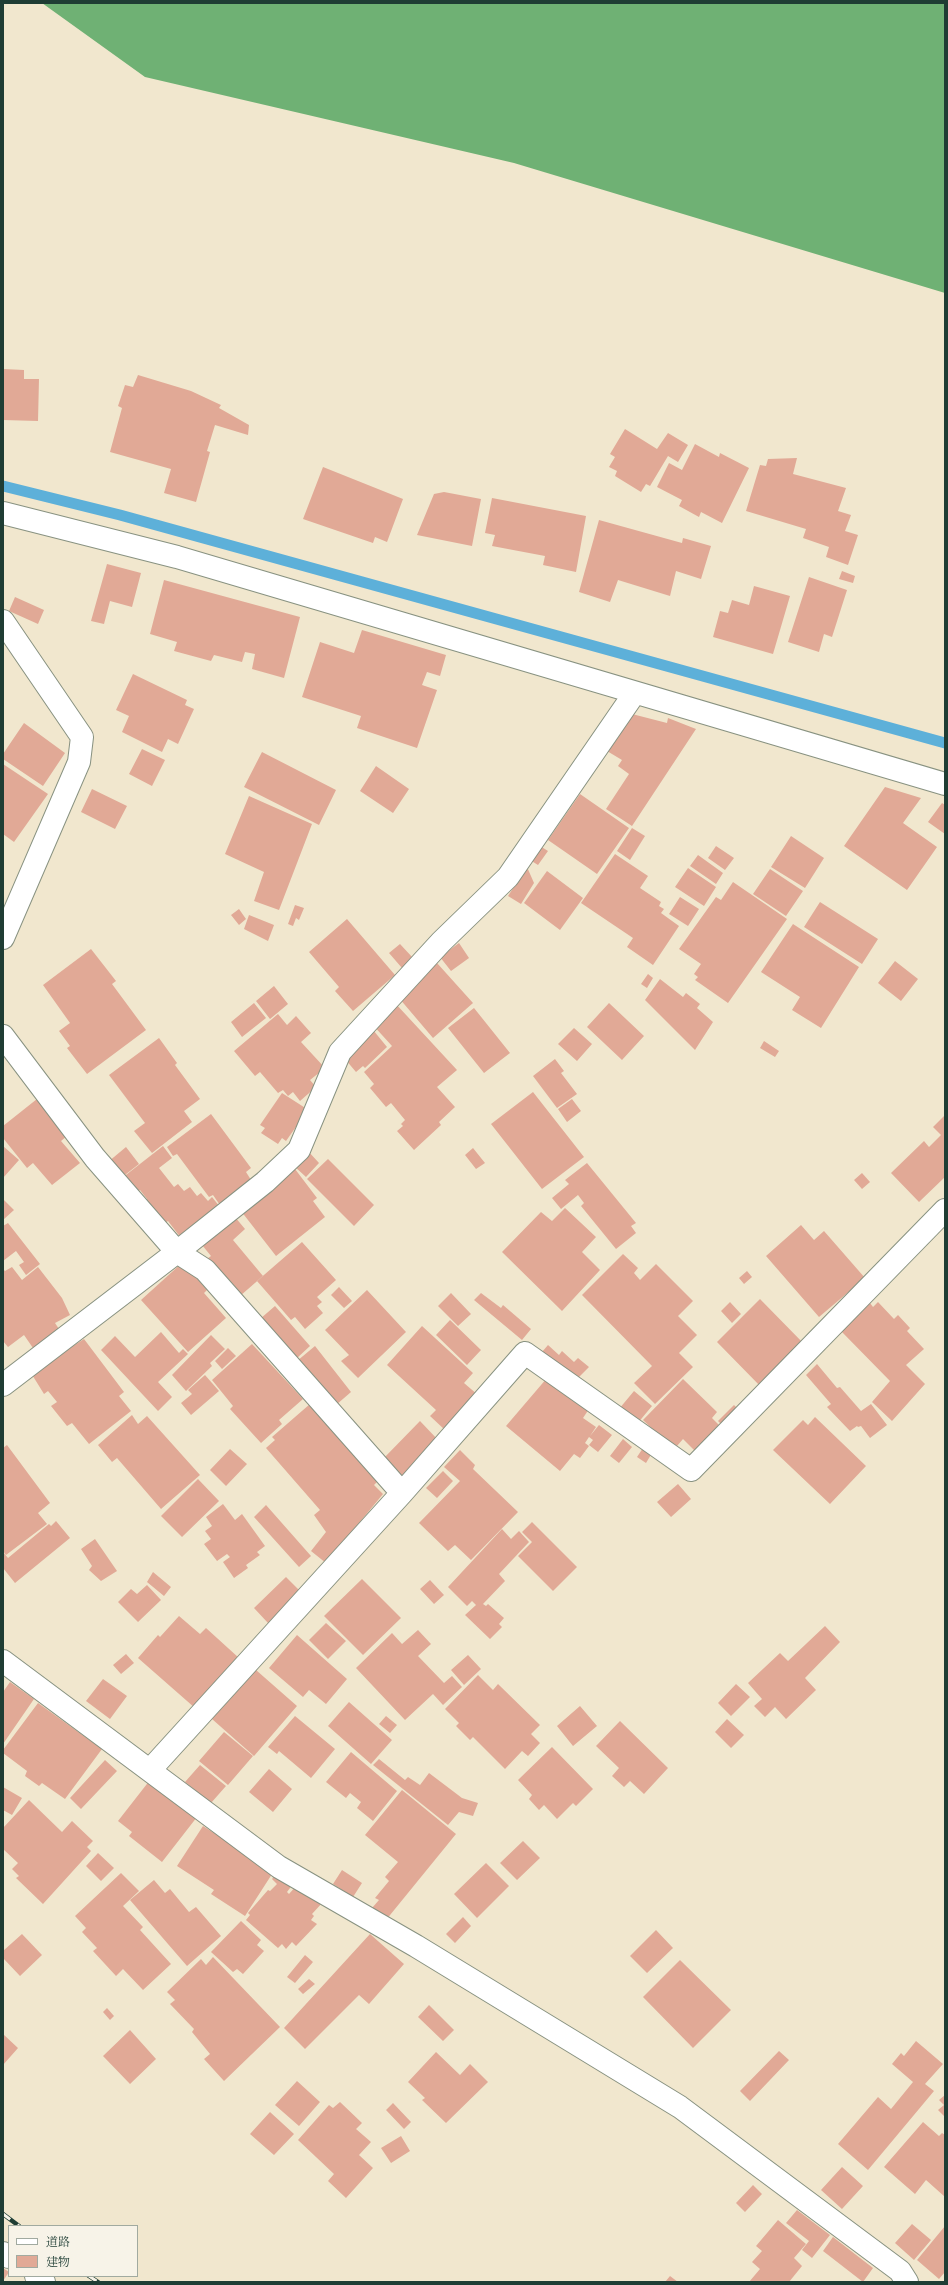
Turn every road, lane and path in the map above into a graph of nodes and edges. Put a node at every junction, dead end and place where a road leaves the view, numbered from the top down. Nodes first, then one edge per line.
1 (3, 513) edge
2 (3, 621) edge
3 (634, 694) junction
4 (945, 784) edge
5 (3, 938) edge
6 (3, 1036) edge
7 (945, 1210) edge
8 (177, 1252) junction
9 (3, 1385) edge
10 (402, 1493) junction
11 (5, 1666) edge
12 (150, 1770) junction
13 (907, 2282) edge

1 - 3 street
2 - 5 street
3 - 4 street
3 - 8 street
6 - 8 street
7 - 10 street
8 - 9 street
8 - 10 street
10 - 12 street
11 - 12 street
12 - 13 street

